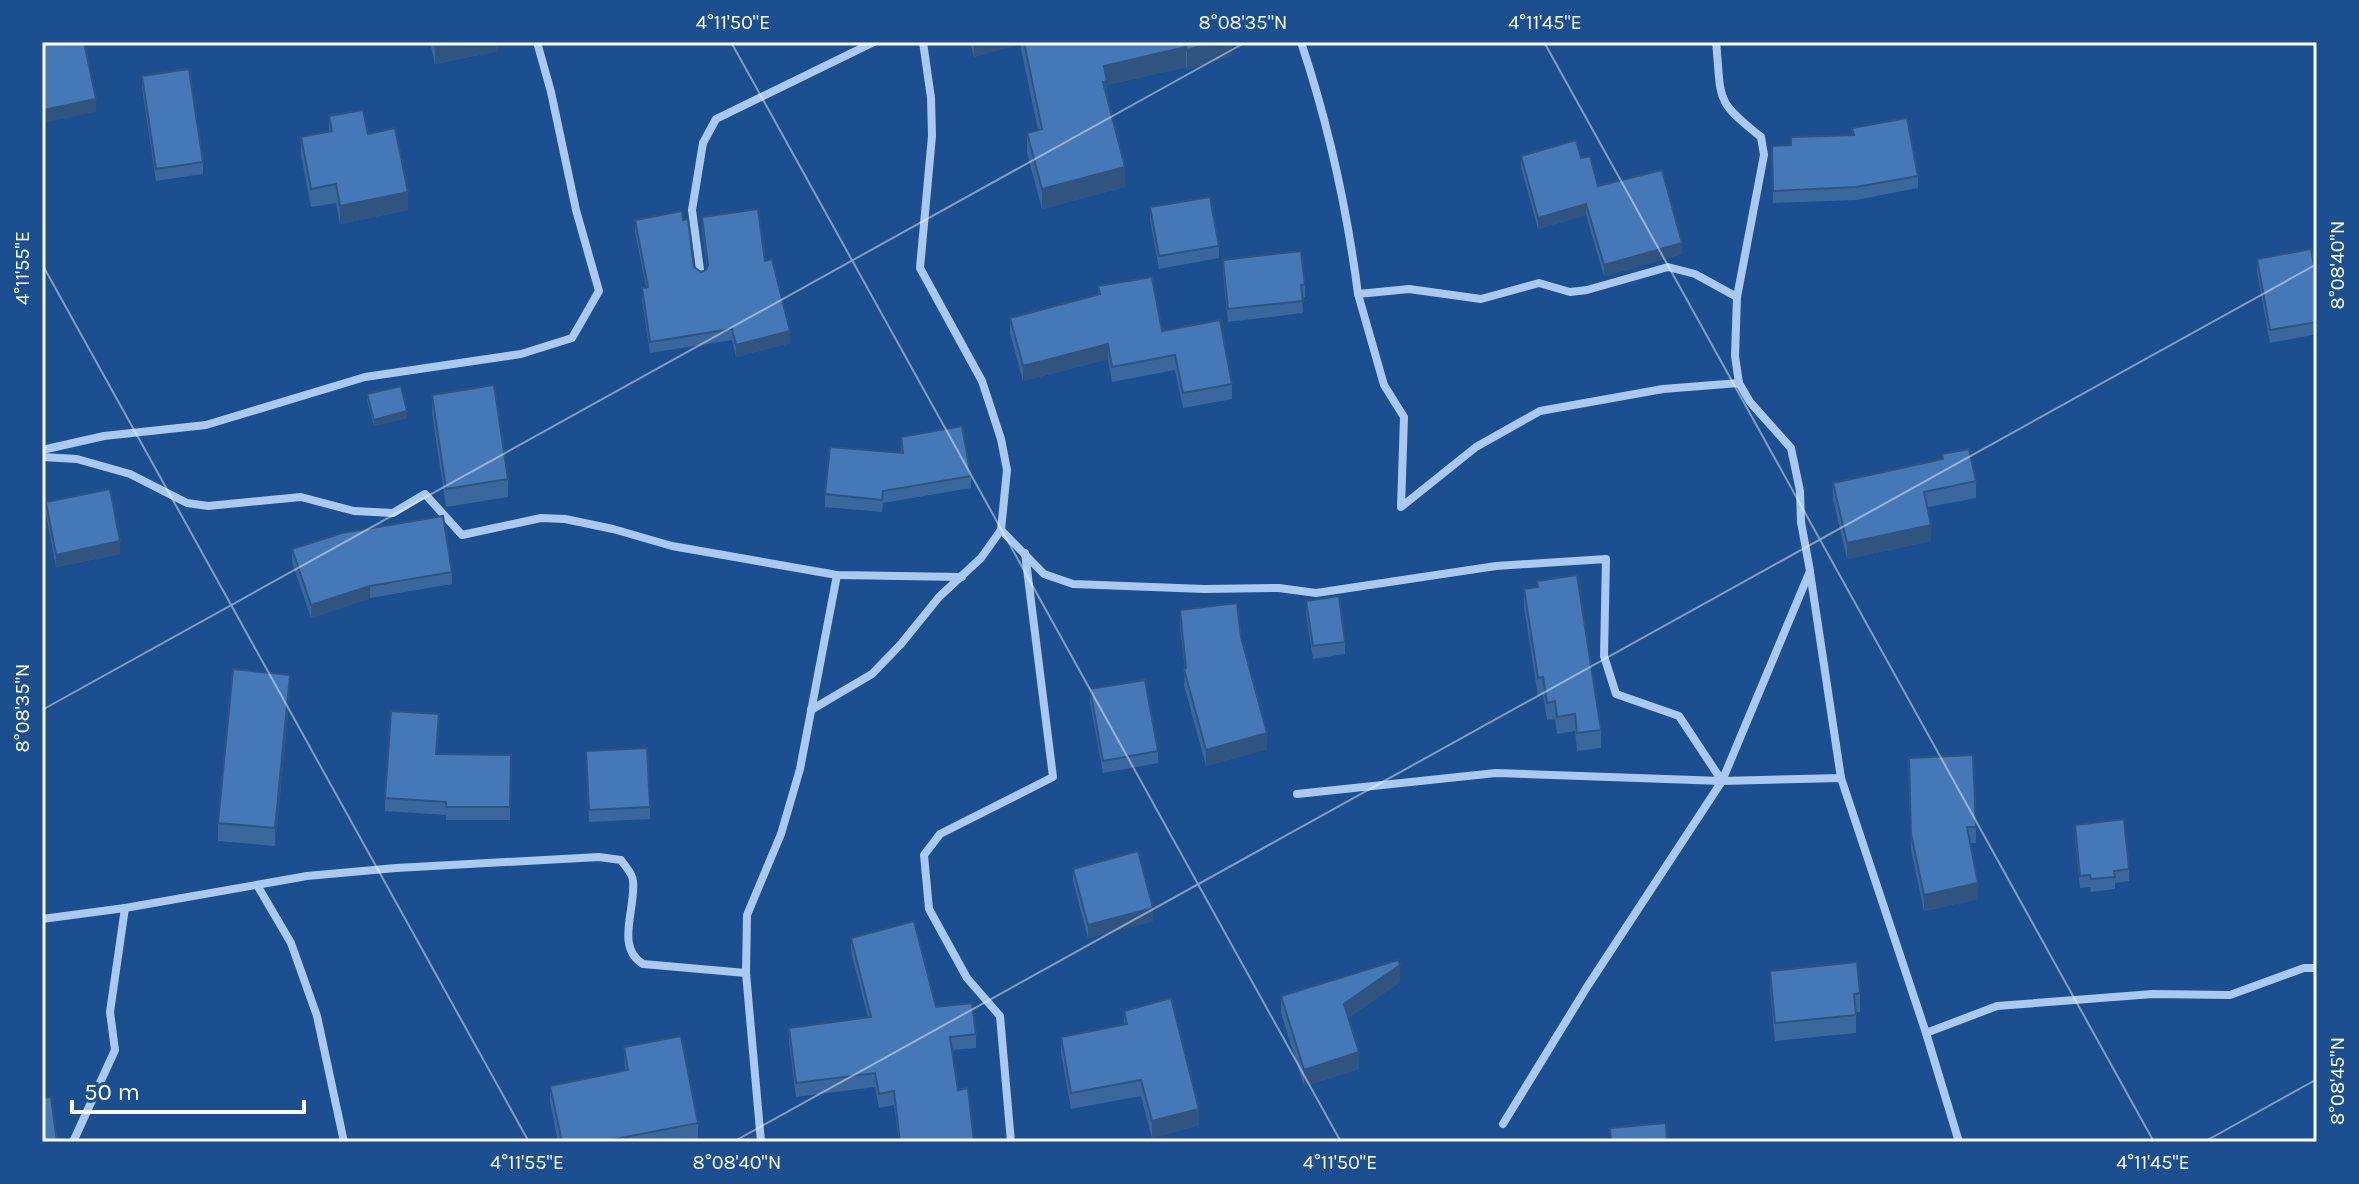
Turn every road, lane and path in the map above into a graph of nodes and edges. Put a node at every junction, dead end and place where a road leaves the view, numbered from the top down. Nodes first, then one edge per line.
1 (537, 42) edge
2 (874, 42) edge
3 (923, 42) edge
4 (1301, 42) edge
5 (1716, 42) edge
6 (701, 277) edge
7 (1358, 294) junction
8 (1737, 297) junction
9 (1739, 383) junction
10 (42, 450) edge
11 (42, 457) edge
12 (1001, 530) junction
13 (1025, 552) junction
14 (1810, 571) junction
15 (837, 575) junction
16 (962, 577) junction
17 (811, 710) junction
18 (1841, 778) junction
19 (1722, 781) junction
20 (1297, 794) dead end
21 (257, 885) junction
22 (125, 908) junction
23 (42, 919) edge
24 (2317, 968) edge
25 (746, 973) junction
26 (1926, 1033) junction
27 (1503, 1124) dead end
28 (73, 1142) edge
29 (344, 1142) edge
30 (761, 1142) edge
31 (1011, 1142) edge
32 (1959, 1142) edge

1 - 10 street
2 - 6 street
3 - 12 street
4 - 7 street
5 - 8 street
7 - 8 street
7 - 9 street
8 - 9 street
9 - 14 street
11 - 15 street
12 - 13 street
12 - 16 street
13 - 19 street
13 - 31 street
14 - 18 street
14 - 19 street
15 - 16 street
15 - 17 street
16 - 17 street
17 - 25 street
18 - 19 street
18 - 26 street
19 - 20 street
19 - 27 street
21 - 22 street
21 - 25 street
21 - 29 street
22 - 23 street
22 - 28 street
24 - 26 street
25 - 30 street
26 - 32 street

